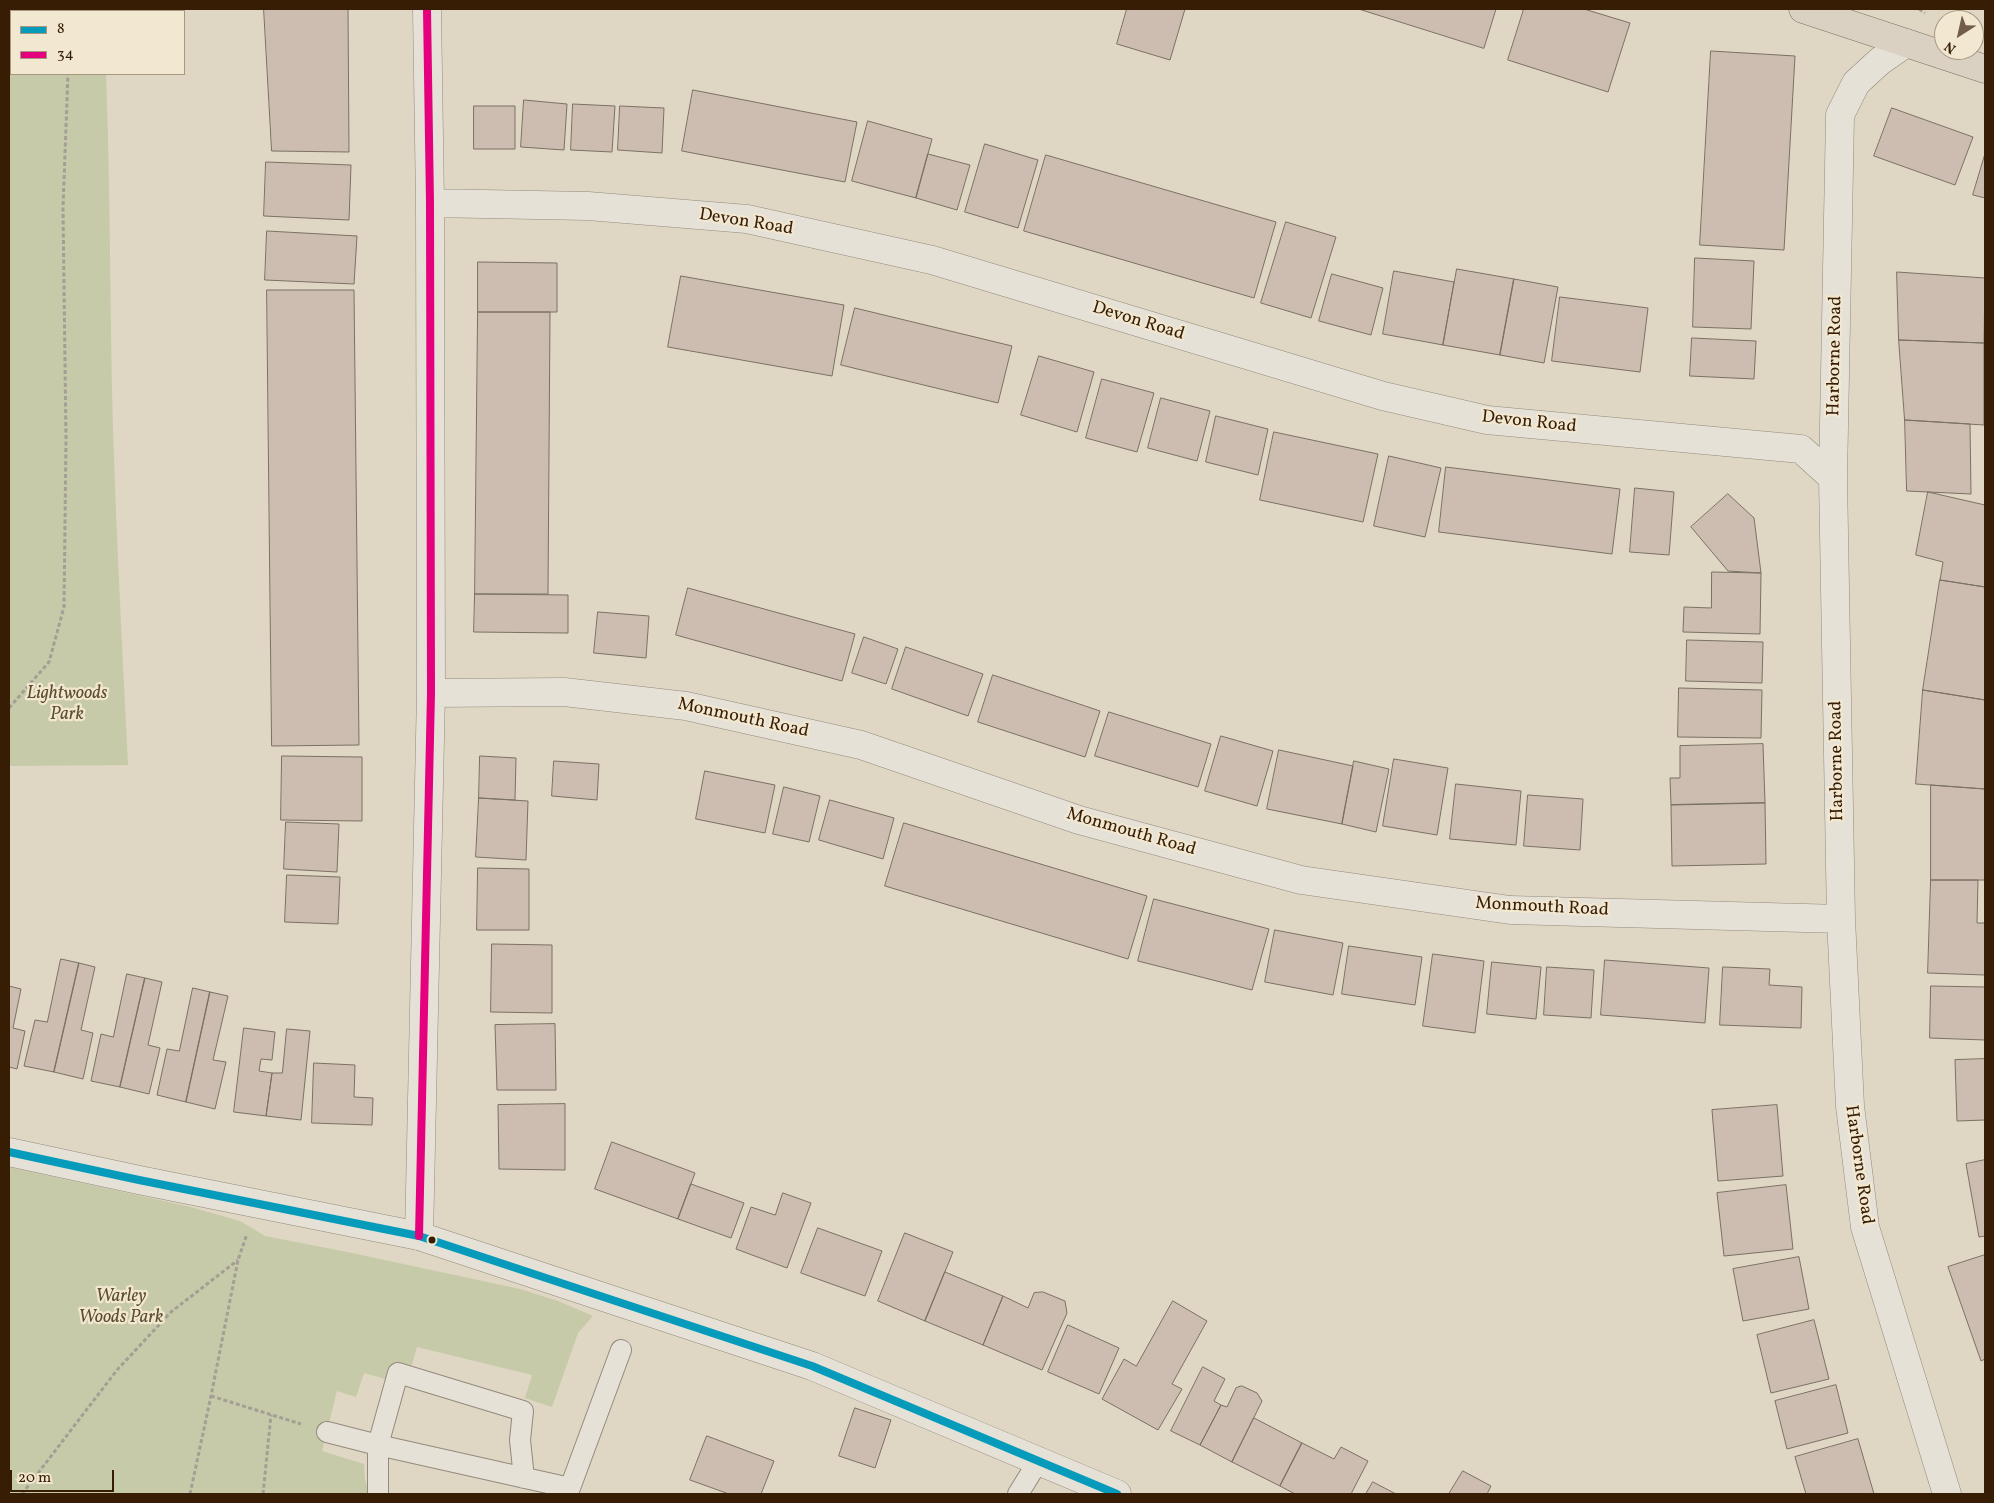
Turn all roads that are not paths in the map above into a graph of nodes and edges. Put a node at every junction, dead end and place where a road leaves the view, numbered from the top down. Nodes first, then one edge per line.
1 (427, 9) edge
2 (1803, 9) edge
3 (1906, 43) junction
4 (1985, 69) edge
5 (430, 202) junction
6 (1833, 478) junction
7 (431, 692) junction
8 (1841, 919) junction
9 (9, 1152) edge
10 (419, 1236) junction
11 (621, 1350) dead end
12 (327, 1432) road end
13 (378, 1445) junction
14 (1039, 1460) junction
15 (524, 1478) junction
16 (578, 1491) edge
17 (378, 1494) edge
18 (1018, 1494) edge
19 (1117, 1494) edge
20 (1947, 1494) edge

1 - 5 street
2 - 3 highway
3 - 4 highway
3 - 6 street, Harborne Road
5 - 6 street, Devon Road
5 - 7 street
6 - 8 street, Harborne Road
7 - 8 street, Monmouth Road
7 - 10 street
8 - 20 street, Harborne Road
9 - 10 street
10 - 14 street
11 - 16 lane
12 - 13 lane
13 - 15 lane
13 - 15 lane
13 - 17 lane
14 - 18 lane
14 - 19 street
15 - 16 lane

